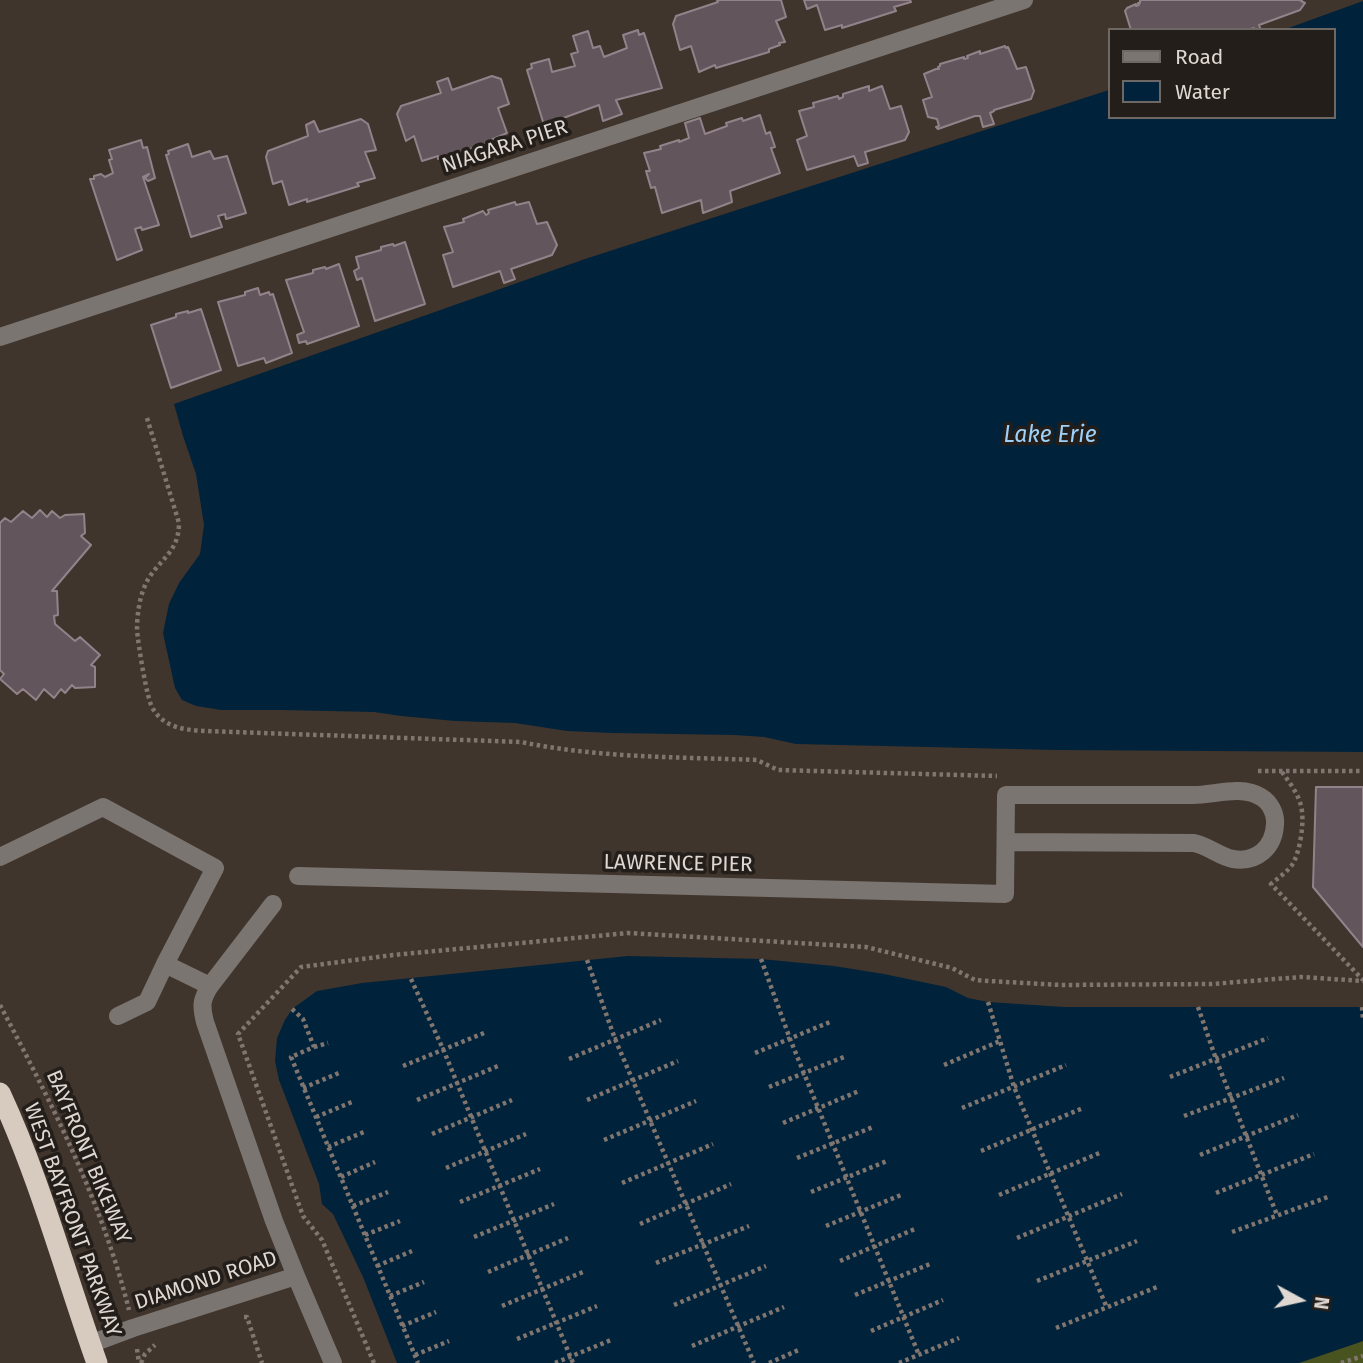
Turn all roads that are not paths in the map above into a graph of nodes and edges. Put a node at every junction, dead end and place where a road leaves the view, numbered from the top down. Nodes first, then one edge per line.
1 (1024, 0) edge
2 (0, 337) edge
3 (1006, 842) junction
4 (0, 857) edge
5 (298, 876) dead end
6 (273, 904) dead end
7 (165, 964) junction
8 (210, 986) junction
9 (118, 1016) dead end
10 (0, 1093) edge
11 (296, 1276) junction
12 (94, 1353) edge
13 (333, 1363) edge

1 - 2 street, NIAGARA PIER
3 - 3 street, LAWRENCE PIER
3 - 5 street, LAWRENCE PIER
4 - 7 street
6 - 8 street
7 - 8 street
7 - 9 street
8 - 11 street
10 - 12 highway, WEST BAYFRONT PARKWAY
11 - 12 street, DIAMOND ROAD
11 - 13 street

